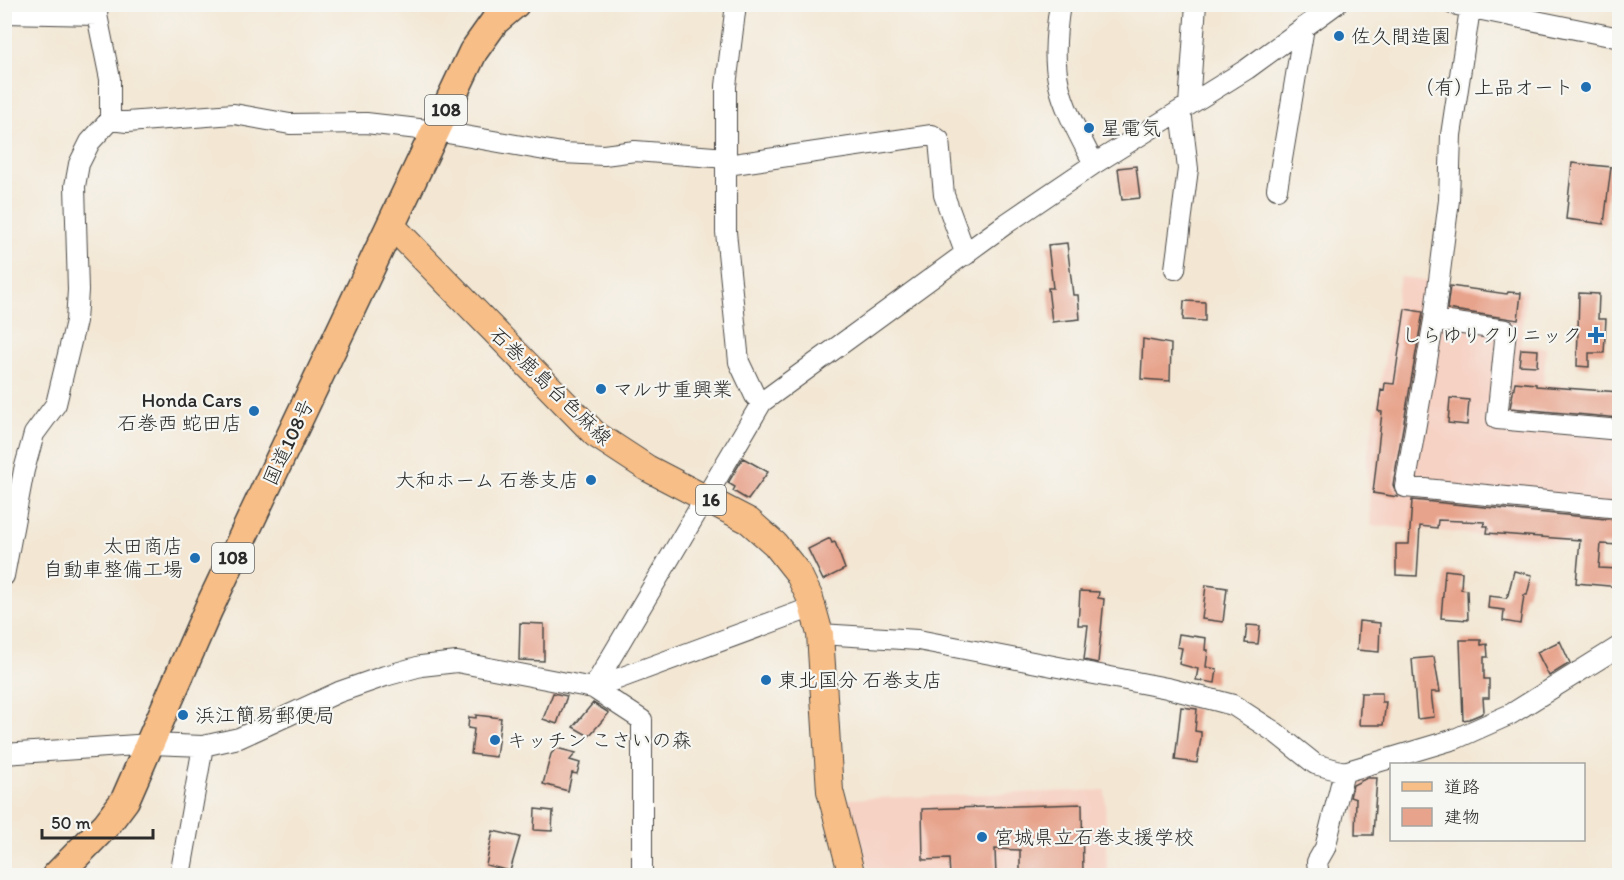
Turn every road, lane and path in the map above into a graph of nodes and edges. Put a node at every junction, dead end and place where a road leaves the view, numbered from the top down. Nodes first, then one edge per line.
1 (736, 4) edge
2 (1060, 4) edge
3 (1196, 4) edge
4 (1336, 4) edge
5 (1461, 7) edge
6 (97, 10) edge
7 (499, 10) edge
8 (4, 13) edge
9 (1304, 27) junction
10 (1620, 38) edge
11 (1185, 107) junction
12 (110, 120) junction
13 (436, 131) junction
14 (727, 162) junction
15 (1094, 164) junction
16 (1277, 189) dead end
17 (391, 225) junction
18 (966, 255) junction
19 (1175, 269) dead end
20 (1434, 320) junction
21 (762, 402) junction
22 (1620, 430) edge
23 (708, 499) junction
24 (1620, 508) edge
25 (4, 576) edge
26 (813, 607) junction
27 (820, 634) junction
28 (1620, 646) edge
29 (593, 688) junction
30 (150, 744) junction
31 (203, 746) junction
32 (4, 754) edge
33 (1344, 772) junction
34 (56, 876) edge
35 (180, 876) edge
36 (642, 876) edge
37 (852, 876) edge
38 (1319, 876) edge

1 - 14 street
2 - 15 street
3 - 11 street
4 - 9 street
5 - 10 street
5 - 20 street
6 - 8 street
6 - 12 street
7 - 13 highway, 国道108号 / 108
9 - 11 street
9 - 16 street
11 - 15 street
11 - 19 street
12 - 13 street
12 - 25 street
13 - 14 street
13 - 17 highway, 国道108号 / 108
14 - 18 street
14 - 21 street
15 - 18 street
17 - 23 main road, 石巻鹿島台色麻線 / 16
17 - 30 highway, 国道108号 / 108
18 - 21 street
20 - 22 street
20 - 24 street
21 - 23 street
23 - 26 main road, 石巻鹿島台色麻線 / 16
23 - 29 street
26 - 27 main road, 石巻鹿島台色麻線 / 16
26 - 29 street
27 - 33 street
27 - 37 main road, 石巻鹿島台色麻線 / 16
28 - 33 street
29 - 31 street
29 - 36 street
30 - 31 street
30 - 32 street
30 - 34 highway, 国道108号 / 108
31 - 35 street
33 - 38 street

